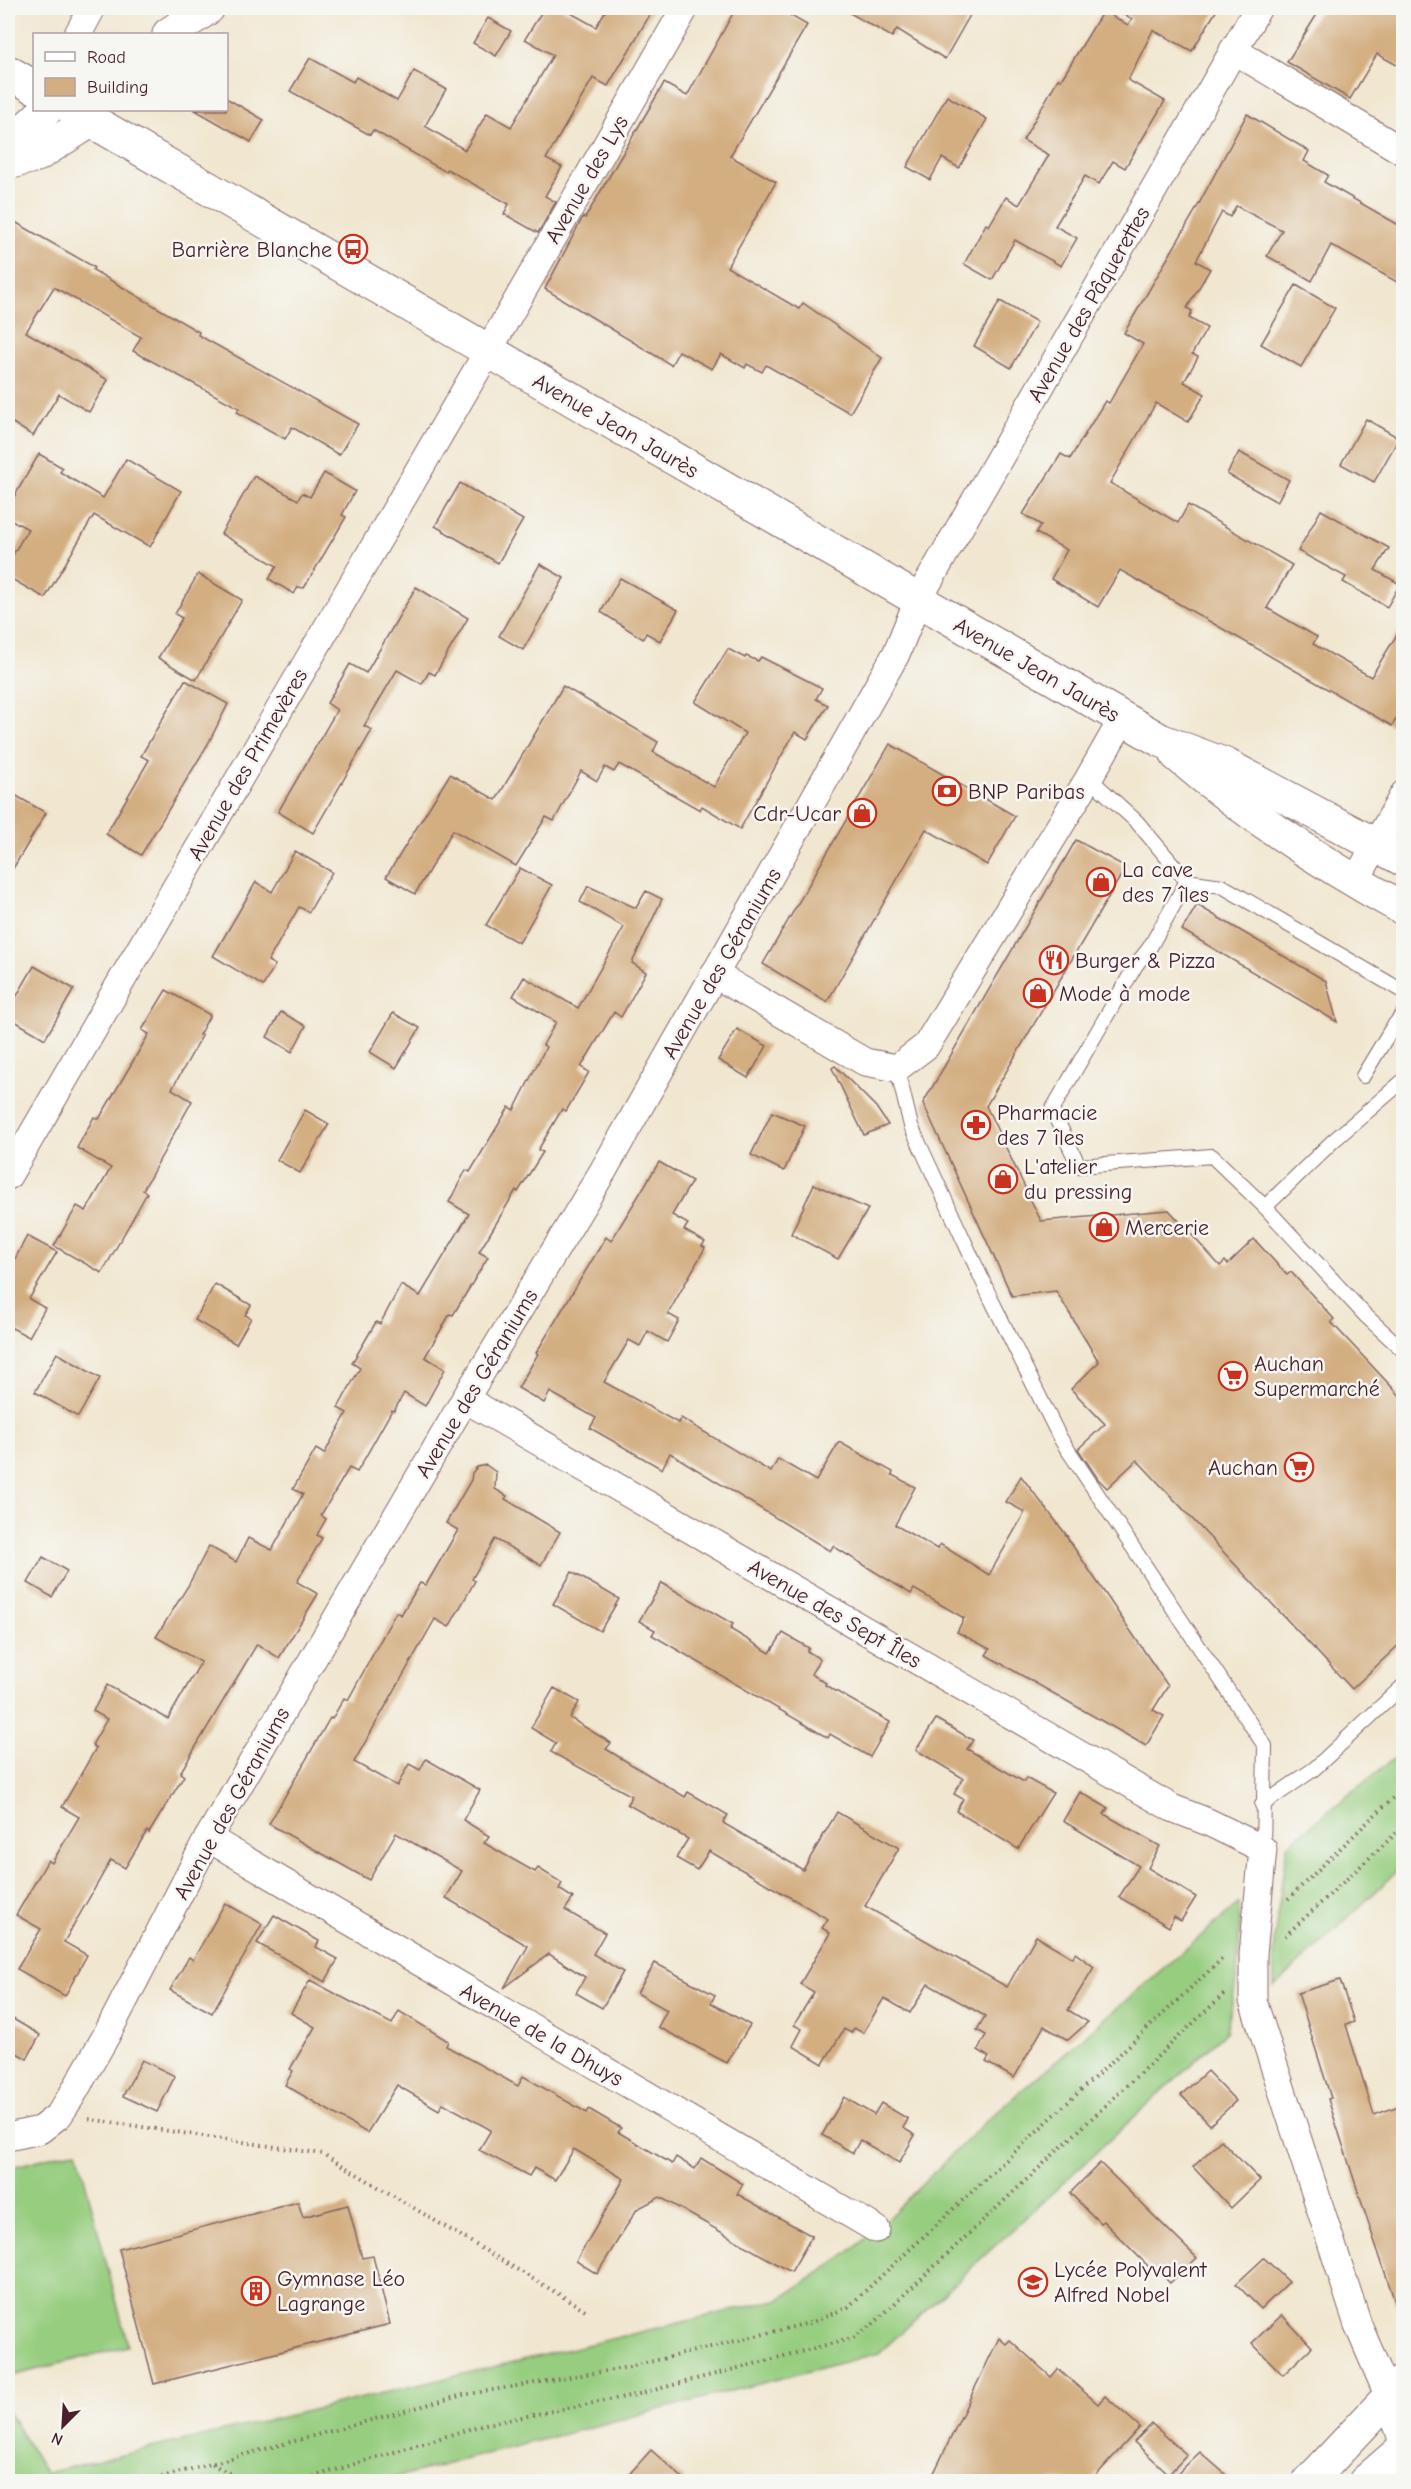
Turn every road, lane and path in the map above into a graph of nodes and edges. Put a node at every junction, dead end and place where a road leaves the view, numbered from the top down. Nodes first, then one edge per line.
1 (92, 8) edge
2 (208, 8) edge
3 (685, 8) edge
4 (1258, 8) edge
5 (79, 33) edge
6 (170, 33) edge
7 (1233, 50) junction
8 (8, 72) edge
9 (33, 86) edge
10 (45, 111) edge
11 (82, 115) edge
12 (8, 146) edge
13 (1404, 152) edge
14 (8, 163) edge
15 (488, 351) junction
16 (918, 600) junction
17 (1123, 718) junction
18 (1160, 740) junction
19 (1089, 778) junction
20 (1404, 794) edge
21 (1390, 852) edge
22 (1187, 881) junction
23 (1355, 882) junction
24 (1404, 909) edge
25 (714, 974) junction
26 (1404, 992) edge
27 (1403, 1014) edge
28 (897, 1068) junction
29 (1363, 1076) dead end
30 (1404, 1080) edge
31 (8, 1176) edge
32 (1265, 1207) junction
33 (1404, 1351) edge
34 (465, 1398) junction
35 (1404, 1685) edge
36 (1262, 1805) junction
37 (1404, 1826) edge
38 (208, 1838) junction
39 (1263, 1849) junction
40 (1282, 1938) dead end
41 (1229, 1990) dead end
42 (59, 2115) junction
43 (8, 2137) edge
44 (876, 2229) dead end
45 (587, 2311) dead end
46 (1396, 2389) edge
47 (1404, 2448) edge
48 (211, 2463) dead end
49 (246, 2481) edge
50 (296, 2481) edge
51 (1309, 2481) edge
52 (1365, 2481) edge

1 - 5 street
2 - 6 main road
3 - 15 street, Avenue des Lys
4 - 7 street, Avenue des Pâquerettes
7 - 13 street
7 - 16 street, Avenue des Pâquerettes
8 - 9 main road
10 - 12 main road
11 - 14 main road
11 - 15 main road, Avenue Jean Jaurès
15 - 16 main road, Avenue Jean Jaurès
15 - 31 street, Avenue des Primevères
16 - 17 main road, Avenue Jean Jaurès
16 - 25 street, Avenue des Géraniums
17 - 18 main road, Avenue Jean Jaurès
17 - 19 street
18 - 21 main road, Avenue Jean Jaurès
18 - 23 main road, Avenue Jean Jaurès
19 - 22 lane
19 - 28 street
20 - 21 street
21 - 23 street
22 - 26 lane
22 - 32 lane
23 - 24 main road, Avenue Jean Jaurès
25 - 28 street
25 - 34 street, Avenue des Géraniums
27 - 29 lane
28 - 36 lane
30 - 32 lane
32 - 33 lane
34 - 38 street, Avenue des Géraniums
34 - 39 street, Avenue des Sept Îles
35 - 36 lane
36 - 39 lane
37 - 40 path
38 - 42 street, Avenue des Géraniums
38 - 44 street, Avenue de la Dhuys
39 - 46 street
41 - 50 path
42 - 43 street, Avenue des Géraniums
42 - 45 path
46 - 47 street
46 - 51 main road
47 - 52 main road
48 - 49 path

